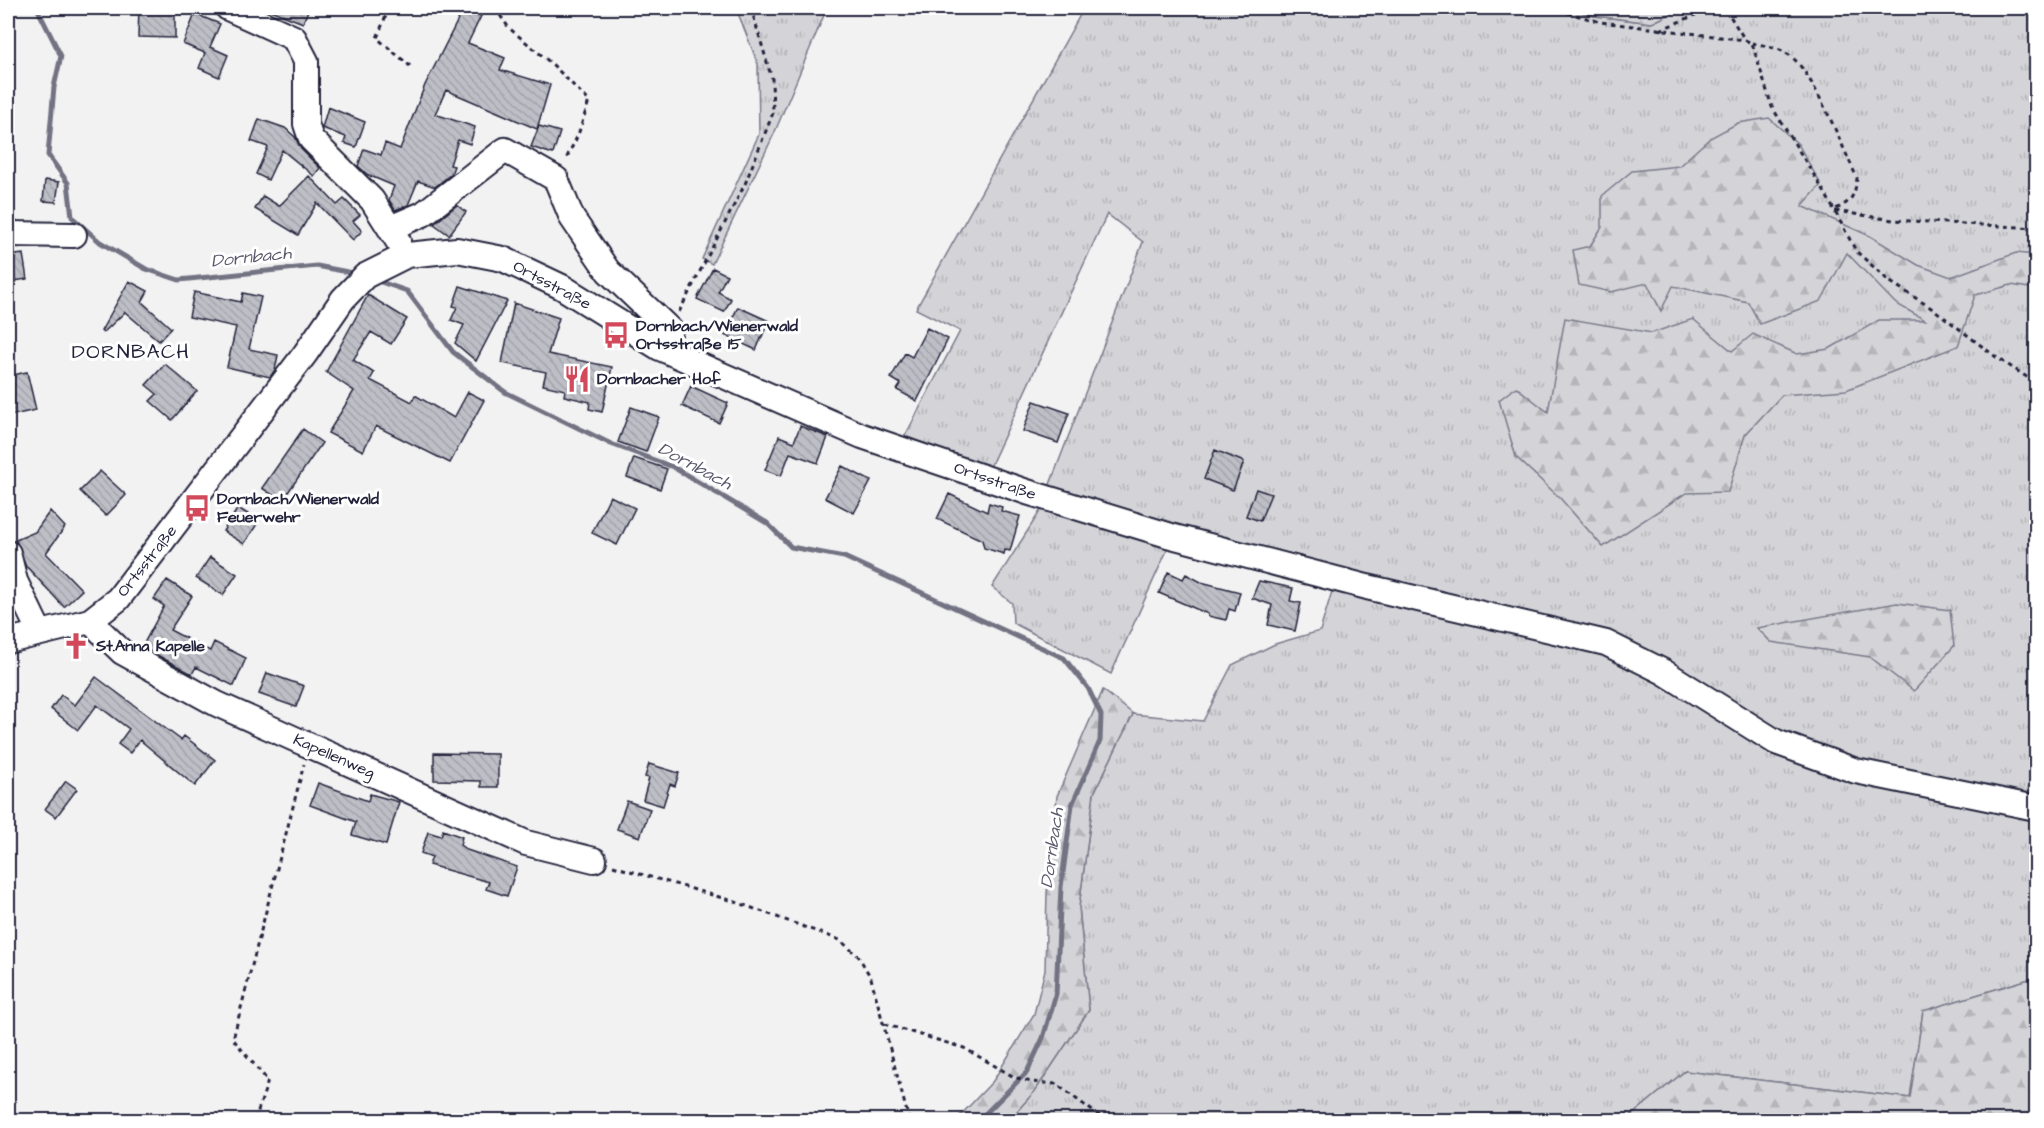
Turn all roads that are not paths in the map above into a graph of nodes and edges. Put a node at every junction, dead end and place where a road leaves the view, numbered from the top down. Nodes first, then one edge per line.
1 (228, 8) edge
2 (390, 228) junction
3 (8, 234) edge
4 (74, 236) dead end
5 (407, 255) junction
6 (670, 330) road end
7 (8, 553) edge
8 (90, 621) junction
9 (40, 633) junction
10 (8, 640) edge
11 (2037, 808) edge
12 (594, 860) road end

1 - 2 street
2 - 5 street
2 - 6 street
3 - 4 street
5 - 8 street, Ortsstraße
5 - 11 street, Ortsstraße
7 - 9 street
8 - 9 street, Ortsstraße
8 - 12 street, Kapellenweg
9 - 10 street, Ortsstraße

